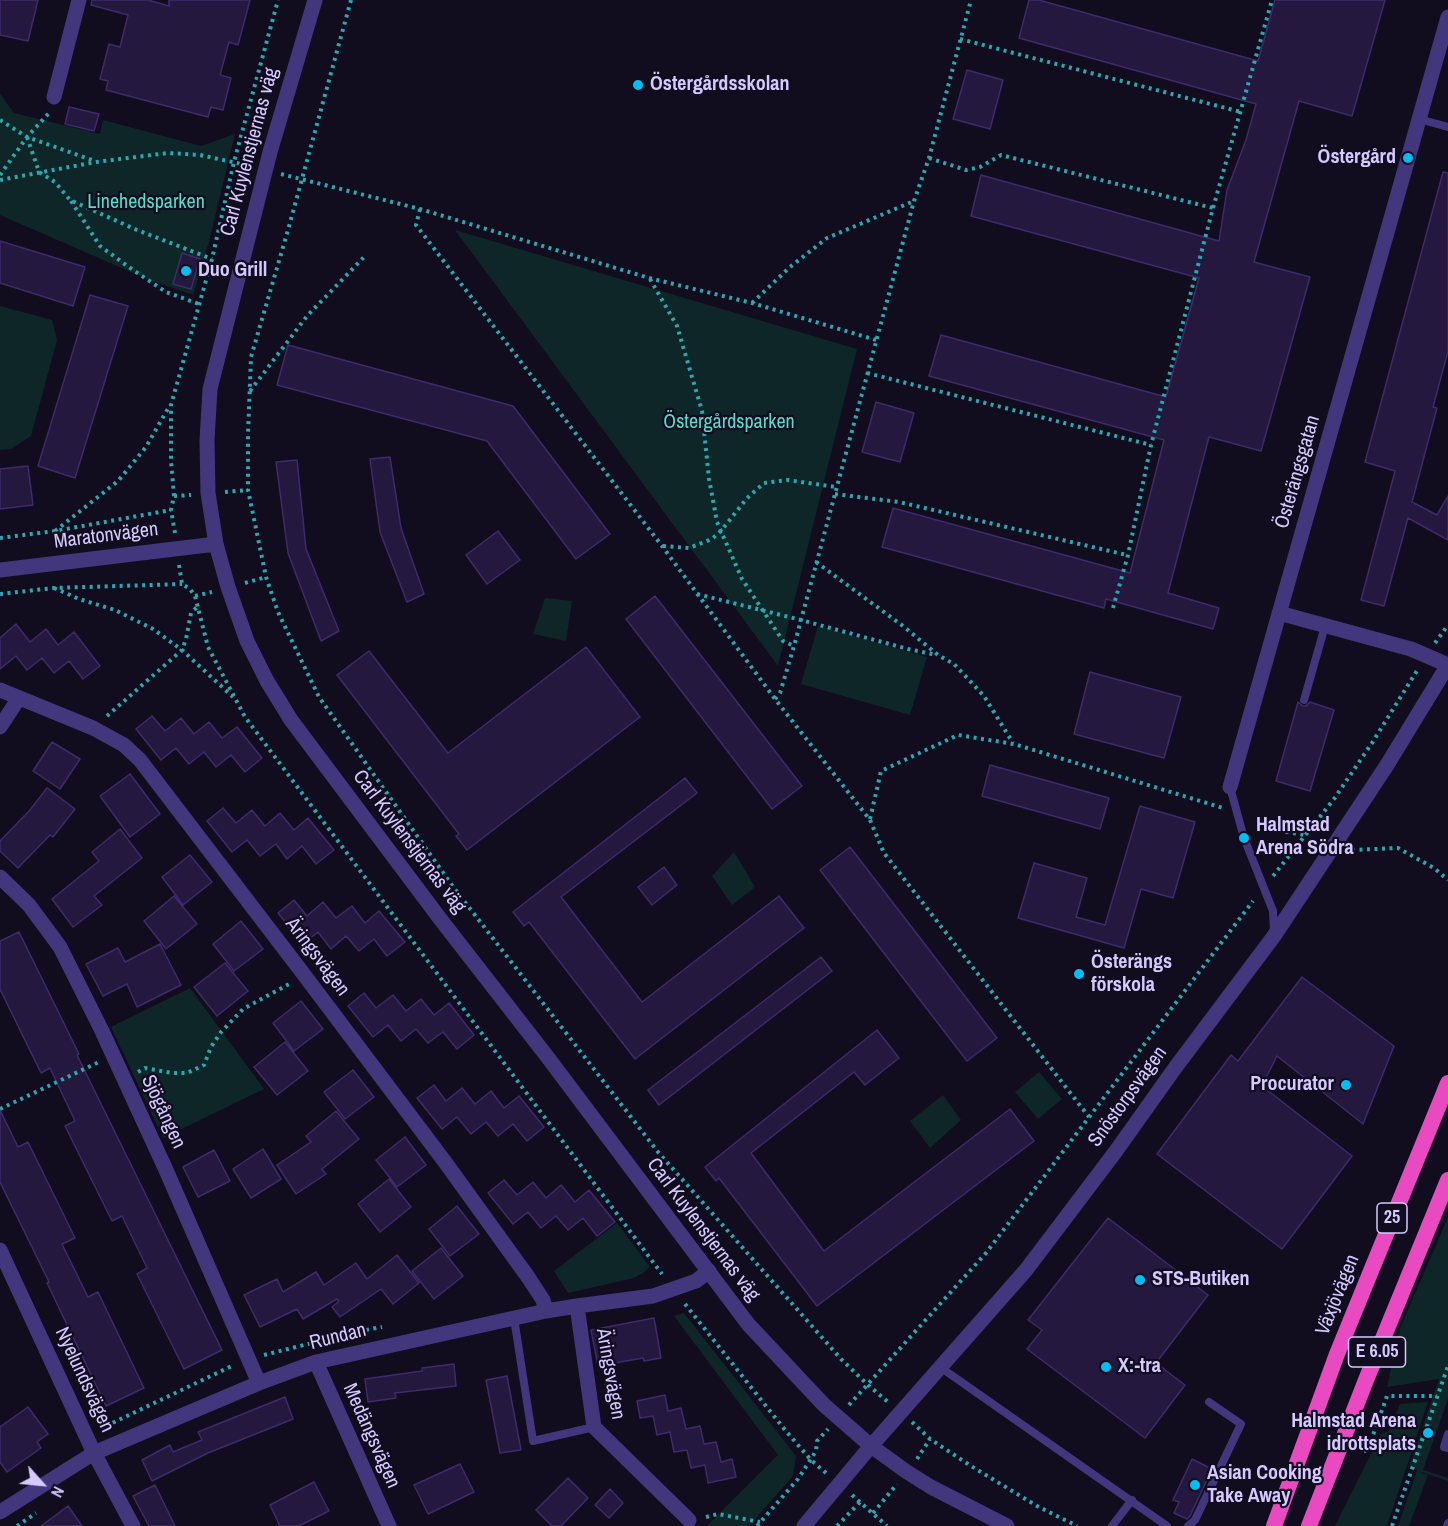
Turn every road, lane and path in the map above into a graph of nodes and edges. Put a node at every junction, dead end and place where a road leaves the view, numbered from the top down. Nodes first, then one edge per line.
1 (79, 0) edge
2 (278, 0) edge
3 (315, 0) edge
4 (351, 0) edge
5 (971, 0) edge
6 (1272, 0) edge
7 (1448, 17) edge
8 (960, 39) junction
9 (54, 97) joint
10 (1241, 112) junction
11 (1419, 118) junction
12 (0, 120) edge
13 (1448, 127) edge
14 (27, 137) junction
15 (929, 158) junction
16 (96, 162) junction
17 (234, 162) junction
18 (39, 172) junction
19 (0, 175) edge
20 (302, 179) junction
21 (0, 180) edge
22 (70, 200) junction
23 (914, 201) junction
24 (1213, 208) junction
25 (420, 209) junction
26 (366, 255) dead end
27 (212, 259) junction
28 (649, 278) junction
29 (752, 303) junction
30 (199, 304) junction
31 (876, 340) junction
32 (867, 373) junction
33 (250, 392) junction
34 (171, 405) junction
35 (1151, 445) junction
36 (836, 487) junction
37 (835, 494) junction
38 (171, 510) junction
39 (55, 531) junction
40 (721, 531) junction
41 (0, 538) edge
42 (216, 544) junction
43 (662, 546) junction
44 (177, 549) junction
45 (1128, 555) junction
46 (816, 562) junction
47 (0, 570) edge
48 (182, 584) junction
49 (54, 588) junction
50 (0, 594) edge
51 (696, 594) junction
52 (197, 607) junction
53 (1113, 608) dead end
54 (762, 611) junction
55 (1279, 614) junction
56 (801, 620) junction
57 (1448, 625) edge
58 (1325, 626) junction
59 (794, 646) junction
60 (182, 650) junction
61 (938, 655) junction
62 (1428, 655) junction
63 (1448, 665) edge
64 (0, 690) edge
65 (19, 698) junction
66 (235, 698) junction
67 (775, 699) junction
68 (1304, 700) dead end
69 (0, 727) edge
70 (93, 728) junction
71 (1014, 744) junction
72 (1230, 787) joint
73 (1237, 812) junction
74 (870, 820) junction
75 (1240, 825) junction
76 (1314, 826) junction
77 (1305, 835) junction
78 (1336, 840) junction
79 (0, 877) edge
80 (1448, 880) edge
81 (1264, 887) junction
82 (1274, 936) junction
83 (305, 976) junction
84 (113, 1056) junction
85 (124, 1080) junction
86 (1448, 1083) edge
87 (0, 1108) edge
88 (1089, 1117) junction
89 (1448, 1180) edge
90 (1, 1256) edge
91 (709, 1271) junction
92 (674, 1290) junction
93 (577, 1306) junction
94 (546, 1311) junction
95 (514, 1318) junction
96 (316, 1362) junction
97 (1448, 1366) edge
98 (940, 1367) junction
99 (258, 1383) junction
100 (620, 1383) dead end
101 (868, 1385) junction
102 (601, 1386) dead end
103 (1437, 1396) junction
104 (1209, 1402) dead end
105 (901, 1413) junction
106 (838, 1418) junction
107 (594, 1427) junction
108 (1448, 1434) edge
109 (871, 1446) junction
110 (1448, 1448) edge
111 (1364, 1450) dead end
112 (94, 1453) junction
113 (811, 1460) junction
114 (1132, 1500) junction
115 (860, 1502) dead end
116 (0, 1512) edge
117 (689, 1520) joint
118 (761, 1522) junction
119 (133, 1526) edge
120 (389, 1526) edge
121 (757, 1526) edge
122 (804, 1526) edge
123 (837, 1526) edge
124 (1007, 1526) edge
125 (1077, 1526) edge
126 (1112, 1526) edge
127 (1167, 1526) edge
128 (1188, 1526) edge
129 (1274, 1526) edge
130 (1309, 1526) edge
131 (1392, 1526) edge

1 - 9 street
2 - 17 path
3 - 42 street, Carl Kuylenstjernas väg
4 - 20 path
5 - 8 path
6 - 10 path
7 - 11 street, Österängsgatan
8 - 10 path
8 - 15 path
9 - 14 path
10 - 24 path
11 - 13 lane
11 - 55 street, Österängsgatan
12 - 14 path
14 - 16 path
14 - 18 path
14 - 19 path
15 - 23 path
15 - 24 path
16 - 17 path
16 - 18 path
17 - 27 path
18 - 21 path
18 - 22 path
20 - 25 path
20 - 33 path
22 - 27 path
22 - 30 path
23 - 29 path
23 - 31 path
24 - 35 path
25 - 28 path
25 - 43 path
26 - 33 path
27 - 30 path
28 - 29 path
28 - 40 path
29 - 31 path
30 - 34 path
31 - 32 path
32 - 35 path
32 - 36 path
33 - 101 path
34 - 38 path
34 - 39 path
35 - 45 path
36 - 37 path
36 - 40 path
37 - 45 path
37 - 46 path
38 - 39 path
38 - 44 path
39 - 41 path
40 - 43 path
40 - 54 path
42 - 44 street, Maratonvägen
42 - 91 street, Carl Kuylenstjernas väg
43 - 51 path
44 - 47 street, Maratonvägen
44 - 48 path
45 - 53 path
46 - 56 path
46 - 61 path
48 - 49 path
48 - 52 path
49 - 50 path
49 - 60 path
51 - 54 path
51 - 67 path
52 - 60 path
52 - 66 path
54 - 56 path
54 - 59 path
55 - 58 street
55 - 72 street, Österängsgatan
56 - 59 path
56 - 61 path
57 - 62 path
58 - 62 street
58 - 68 lane
59 - 67 path
60 - 66 path
60 - 70 path
61 - 71 path
62 - 63 street
62 - 76 path
63 - 78 street, Snöstorpsvägen
64 - 65 street, Äringsvägen
65 - 69 street
65 - 70 street, Äringsvägen
66 - 92 path
67 - 74 path
70 - 83 street, Äringsvägen
71 - 73 path
71 - 74 path
72 - 73 lane, Österängsgatan
73 - 75 lane, Österängsgatan
74 - 88 path
75 - 77 path
75 - 81 lane, Österängsgatan
76 - 77 path
76 - 78 path
77 - 81 path
78 - 80 path
78 - 82 street, Snöstorpsvägen
79 - 84 street, Sjögången
81 - 82 lane, Österängsgatan
81 - 88 path
82 - 98 street, Snöstorpsvägen
83 - 85 path
83 - 94 street, Äringsvägen
84 - 85 street, Sjögången
84 - 87 path
85 - 99 street, Sjögången
86 - 129 highway, Växjövägen / 25
88 - 101 path
89 - 130 highway, E 6.05
90 - 112 street, Nyelundsvägen
91 - 92 street, Rundan
91 - 106 street, Carl Kuylenstjernas väg
92 - 93 street, Rundan
92 - 113 path
93 - 94 street, Rundan
93 - 107 street, Äringsvägen
94 - 95 street, Rundan
95 - 96 street, Rundan
95 - 107 lane
96 - 99 street, Rundan
96 - 120 street, Medängsvägen
97 - 103 path
98 - 105 street, Snöstorpsvägen
98 - 114 lane
99 - 112 street, Rundan
100 - 102 path
101 - 105 path
101 - 106 path
103 - 111 path
103 - 131 path
104 - 128 lane
105 - 109 street, Snöstorpsvägen
105 - 125 path
106 - 109 street, Carl Kuylenstjernas väg
106 - 113 path
107 - 117 street, Äringsvägen
108 - 110 lane
109 - 122 street, Snöstorpsvägen
109 - 124 street, Carl Kuylenstjernas väg
112 - 116 street, Rundan
112 - 119 street, Nyelundsvägen
113 - 118 path
114 - 126 lane
114 - 127 lane
115 - 123 path
117 - 118 path
118 - 121 path

